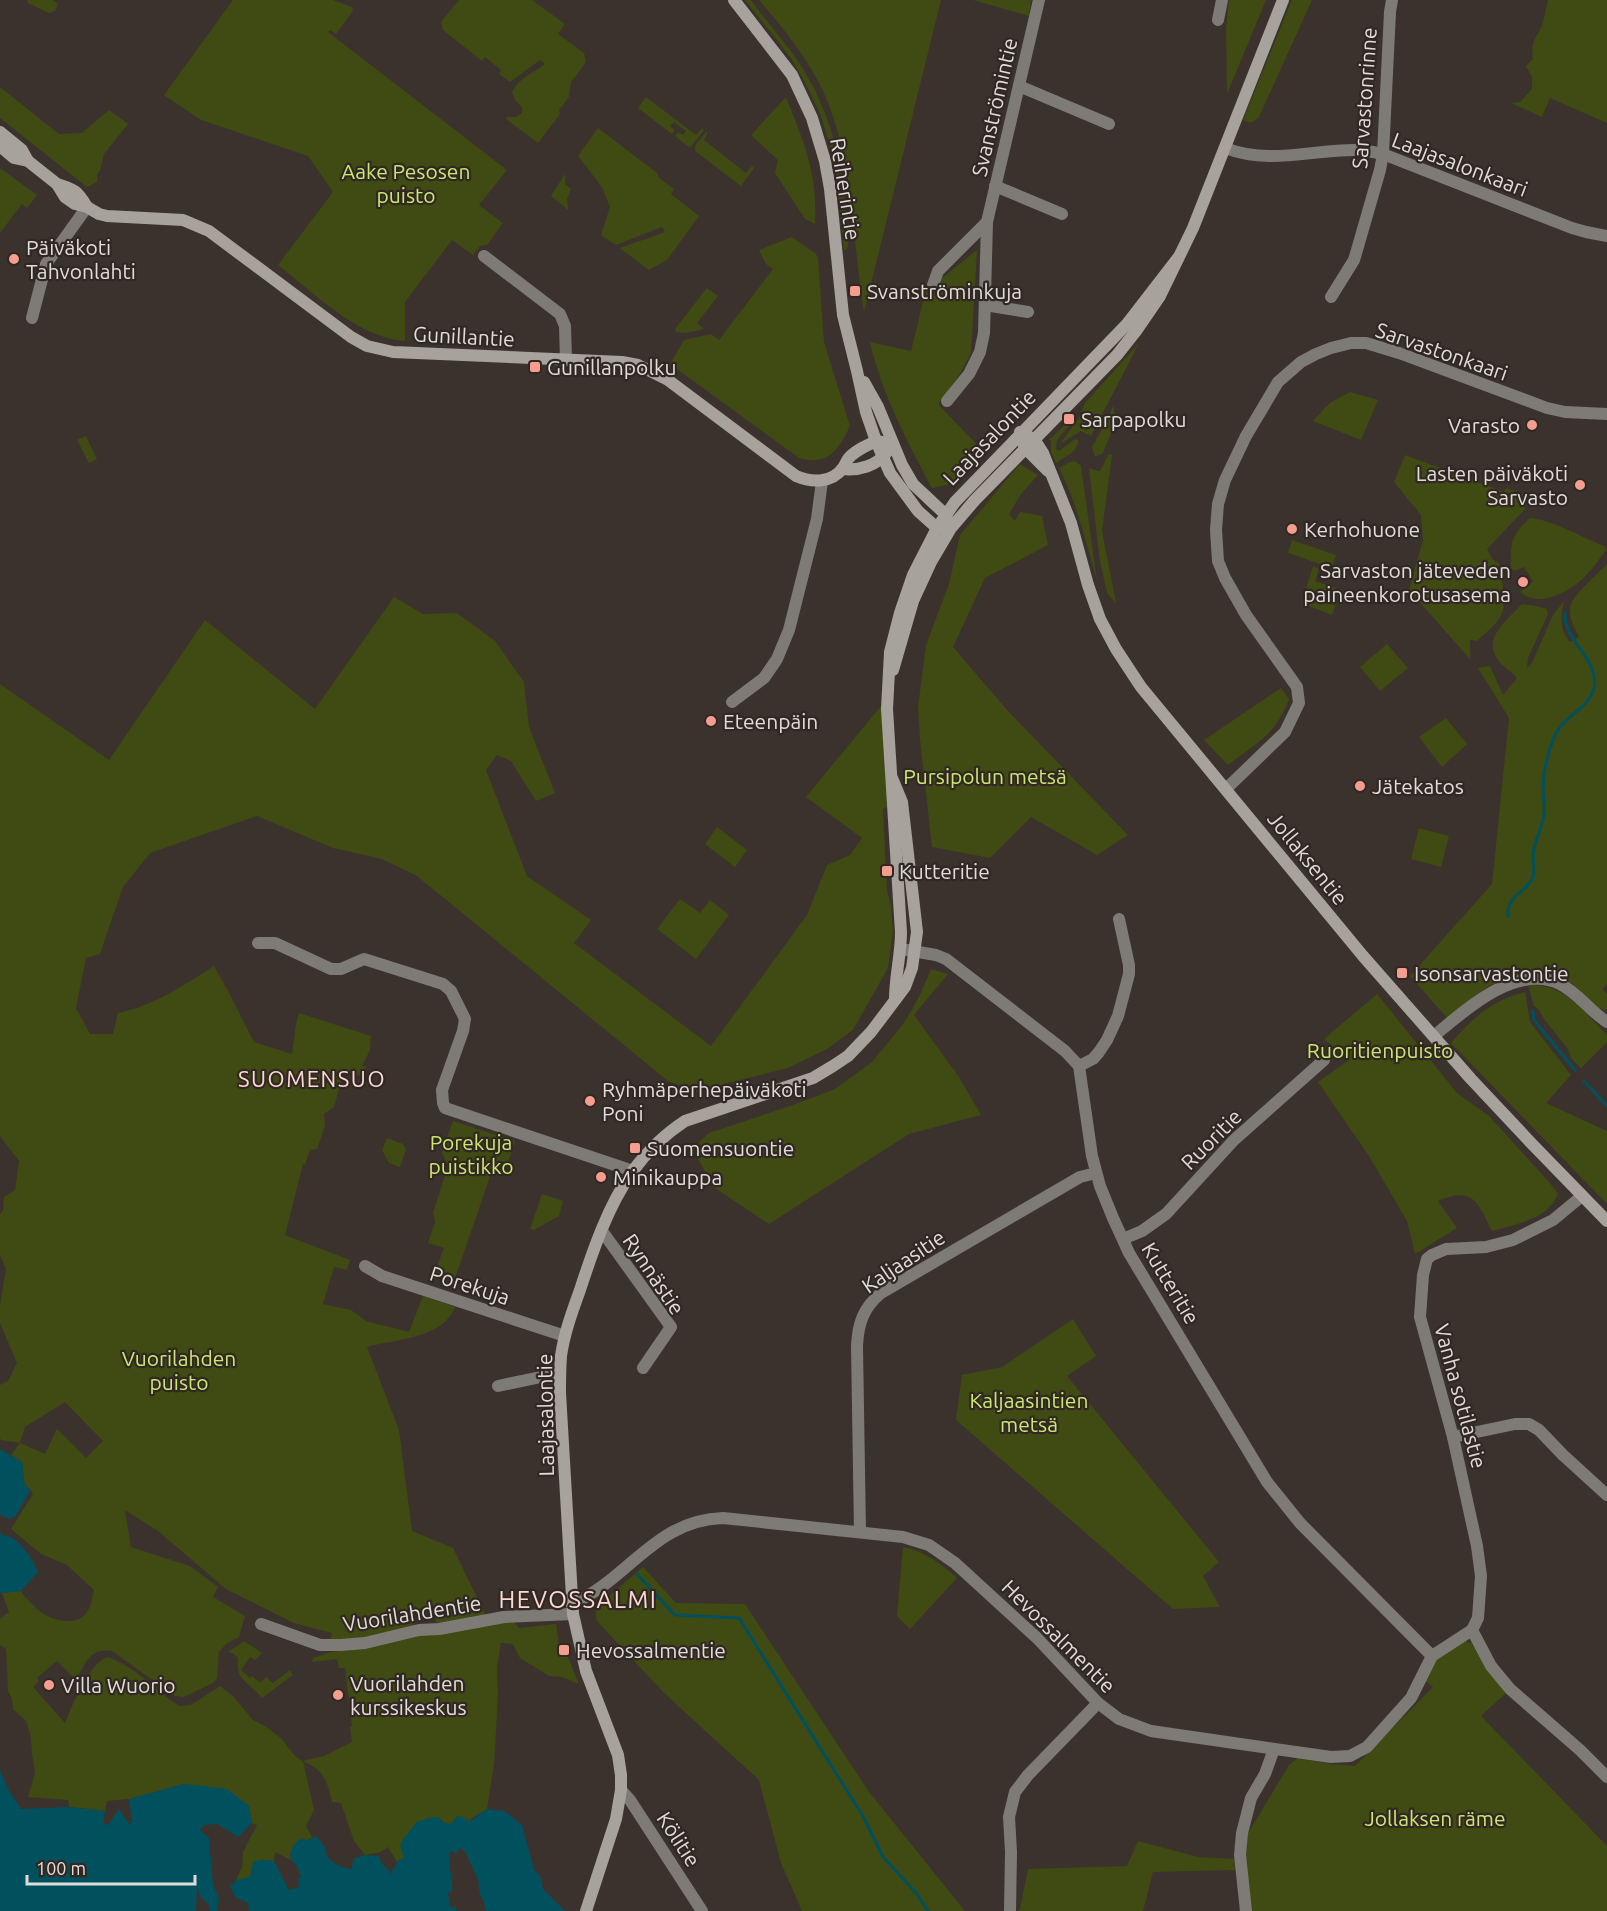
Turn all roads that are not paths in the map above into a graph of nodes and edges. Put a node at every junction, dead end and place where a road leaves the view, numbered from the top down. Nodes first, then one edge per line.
1 (734, 0) edge
2 (1039, 0) edge
3 (1222, 0) edge
4 (1283, 0) edge
5 (1392, 0) edge
6 (1218, 20) dead end
7 (1019, 86) junction
8 (1109, 124) dead end
9 (0, 132) edge
10 (0, 146) edge
11 (1225, 148) junction
12 (1383, 154) junction
13 (28, 161) junction
14 (995, 186) junction
15 (87, 207) junction
16 (1062, 214) dead end
17 (987, 222) junction
18 (1607, 236) edge
19 (484, 256) dead end
20 (1178, 258) junction
21 (933, 285) dead end
22 (1331, 297) dead end
23 (985, 305) junction
24 (1028, 312) dead end
25 (32, 318) dead end
26 (566, 360) junction
27 (857, 371) junction
28 (947, 400) dead end
29 (1607, 414) edge
30 (1020, 432) junction
31 (876, 441) junction
32 (893, 444) junction
33 (1029, 444) junction
34 (883, 459) junction
35 (842, 469) junction
36 (822, 481) junction
37 (945, 515) junction
38 (937, 528) junction
39 (951, 528) junction
40 (890, 678) junction
41 (732, 702) dead end
42 (892, 778) junction
43 (1226, 789) junction
44 (1119, 919) dead end
45 (258, 943) dead end
46 (901, 949) junction
47 (915, 951) junction
48 (895, 999) junction
49 (1607, 1022) edge
50 (1434, 1036) junction
51 (1324, 1060) dead end
52 (1079, 1066) junction
53 (633, 1171) junction
54 (1096, 1173) junction
55 (1582, 1196) junction
56 (1607, 1221) edge
57 (602, 1231) junction
58 (1123, 1239) junction
59 (365, 1266) dead end
60 (565, 1336) junction
61 (643, 1368) dead end
62 (560, 1373) junction
63 (498, 1386) dead end
64 (1454, 1437) junction
65 (1607, 1495) edge
66 (860, 1532) junction
67 (573, 1609) junction
68 (261, 1624) dead end
69 (1472, 1630) junction
70 (1432, 1656) junction
71 (1098, 1703) junction
72 (1274, 1749) junction
73 (1607, 1777) edge
74 (621, 1790) junction
75 (586, 1911) edge
76 (702, 1911) edge
77 (1010, 1911) edge
78 (1246, 1911) edge

1 - 27 main road, Reiherintie
2 - 7 street, Svanströmintie
3 - 6 street
4 - 11 main road, Laajasalontie
5 - 12 street, Sarvastonrinne
7 - 8 street
7 - 14 street, Svanströmintie
9 - 13 main road, Gunillantie
10 - 13 main road, Gunillantie
11 - 12 street, Laajasalonkaari
11 - 20 main road, Laajasalontie
12 - 18 street, Laajasalonkaari
12 - 22 street, Sarvastonrinne
13 - 15 main road, Gunillantie
14 - 16 street
14 - 17 street, Svanströmintie
15 - 25 street
15 - 26 main road, Gunillantie
17 - 21 street
17 - 23 street, Svanströmintie
19 - 26 street
20 - 30 main road, Laajasalontie
20 - 33 main road, Laajasalontie
23 - 24 street
23 - 28 street, Svanströmintie
26 - 36 main road, Gunillantie
27 - 31 main road, Reiherintie
27 - 32 main road, Reiherintie
29 - 43 street, Sarvastonkaari
30 - 33 main road
30 - 37 main road, Laajasalontie
31 - 32 main road
31 - 34 main road, Reiherintie
31 - 35 main road
32 - 34 main road
32 - 37 main road, Reiherintie
33 - 39 main road, Laajasalontie
33 - 43 main road, Jollaksentie
34 - 35 main road
34 - 38 main road, Reiherintie
35 - 36 main road
36 - 41 street
37 - 38 main road, Laajasalontie
37 - 39 main road, Reiherintie
38 - 39 main road
38 - 40 main road, Laajasalontie
39 - 40 main road, Laajasalontie
40 - 42 main road, Laajasalontie
42 - 46 main road, Laajasalontie
42 - 47 main road, Laajasalontie
43 - 50 main road, Jollaksentie
44 - 52 street
45 - 53 street
46 - 47 street
46 - 48 main road, Laajasalontie
47 - 48 main road, Laajasalontie
47 - 52 street
48 - 53 main road, Laajasalontie
49 - 50 street
50 - 55 main road, Jollaksentie
51 - 58 street, Ruoritie
52 - 54 street, Kutteritie
53 - 57 main road, Laajasalontie
54 - 58 street, Kutteritie
54 - 66 street, Kaljaasitie
55 - 56 main road, Jollaksentie
55 - 64 street, Vanha sotilastie
57 - 60 main road, Laajasalontie
57 - 61 street, Rynnästie
58 - 70 street, Kutteritie
59 - 60 street, Porekuja
60 - 62 main road, Laajasalontie
62 - 63 street
62 - 67 main road, Laajasalontie
64 - 65 street
64 - 69 street, Vanha sotilastie
66 - 67 street, Hevossalmentie
66 - 71 street, Hevossalmentie
67 - 68 street, Vuorilahdentie
67 - 74 main road, Laajasalontie
69 - 70 street
69 - 73 street
70 - 72 street, Hevossalmentie
71 - 72 street, Hevossalmentie
71 - 77 street
72 - 78 street
74 - 75 main road, Laajasalontie
74 - 76 street, Kölitie

